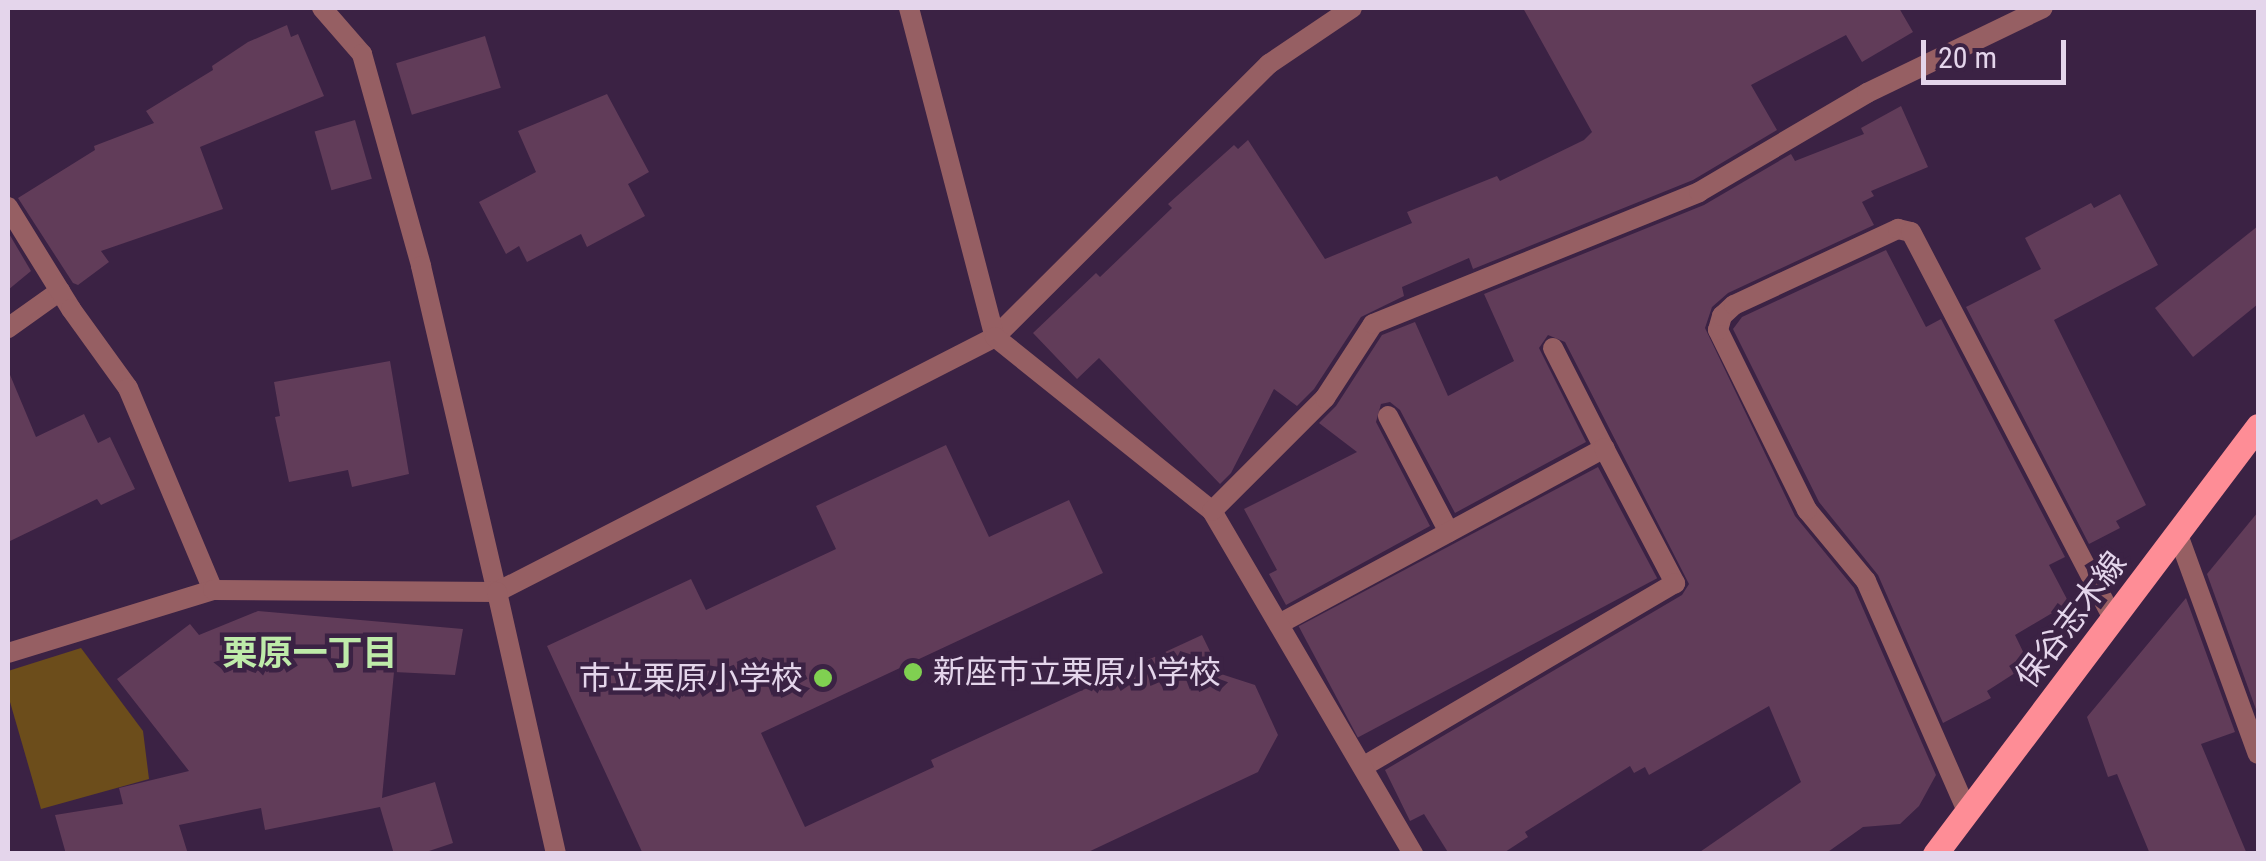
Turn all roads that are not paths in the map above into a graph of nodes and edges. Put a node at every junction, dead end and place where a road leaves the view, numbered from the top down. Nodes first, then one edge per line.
1 (322, 8) edge
2 (909, 8) edge
3 (1352, 8) edge
4 (2044, 8) edge
5 (8, 208) edge
6 (60, 292) junction
7 (8, 328) edge
8 (994, 337) junction
9 (1553, 348) dead end
10 (1388, 416) dead end
11 (2258, 426) edge
12 (1604, 448) junction
13 (1212, 511) junction
14 (1449, 532) junction
15 (2177, 532) junction
16 (214, 590) junction
17 (497, 592) junction
18 (2112, 619) junction
19 (1278, 624) junction
20 (8, 653) edge
21 (2258, 751) edge
22 (1362, 767) junction
23 (1967, 811) junction
24 (556, 854) edge
25 (1413, 854) edge
26 (1935, 854) edge

1 - 17 street
2 - 8 street
3 - 8 street
4 - 13 street
5 - 6 street
6 - 7 street
6 - 16 street
8 - 13 street
8 - 17 street
9 - 12 street
10 - 14 street
11 - 15 main road, 保谷志木線
12 - 14 street
12 - 22 street
13 - 19 street
14 - 19 street
15 - 18 main road, 保谷志木線
15 - 21 street
16 - 17 street
16 - 20 street
17 - 24 street
18 - 23 main road, 保谷志木線
18 - 23 street
19 - 22 street
22 - 25 street
23 - 26 main road, 保谷志木線

